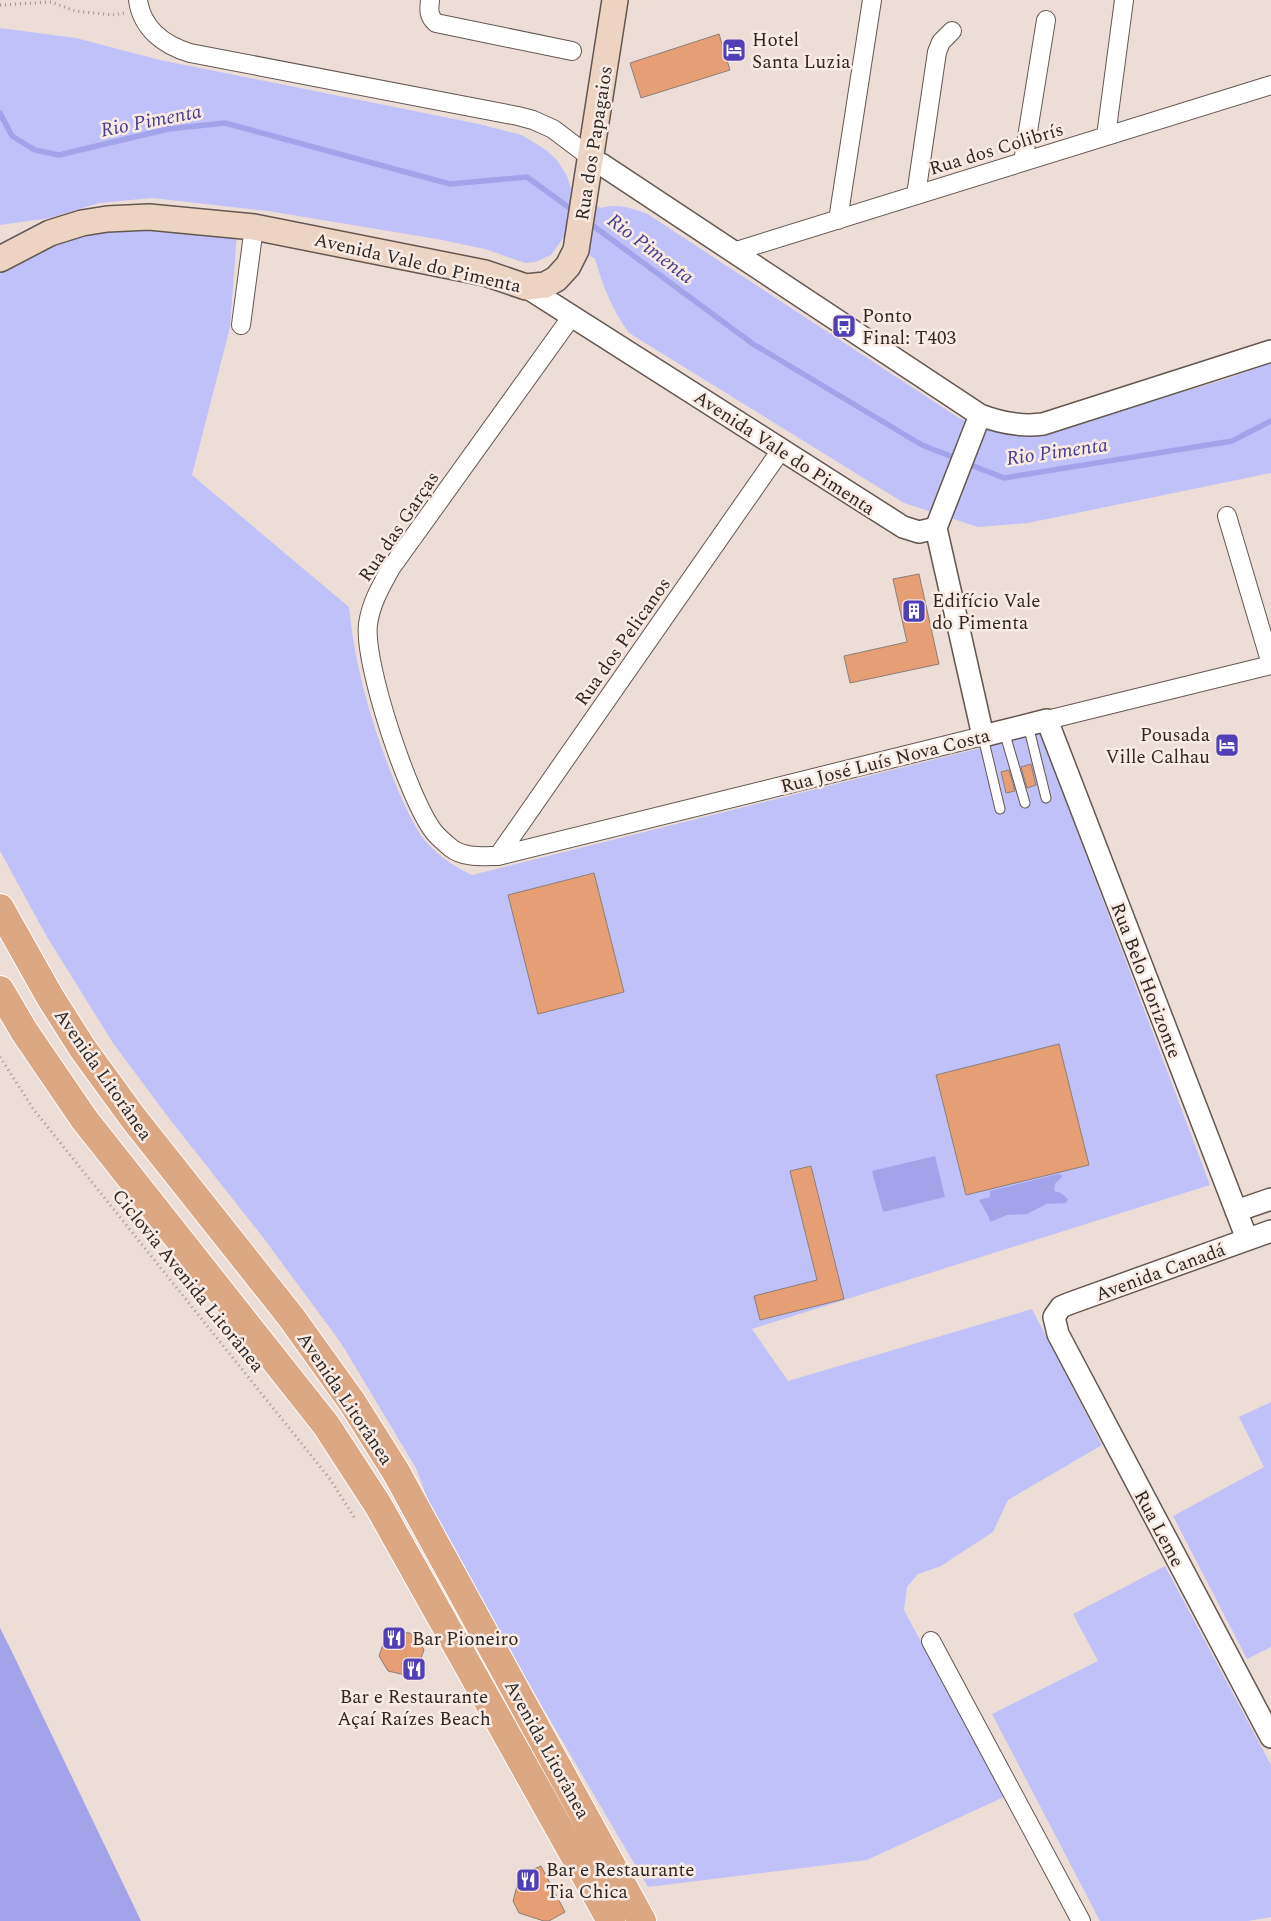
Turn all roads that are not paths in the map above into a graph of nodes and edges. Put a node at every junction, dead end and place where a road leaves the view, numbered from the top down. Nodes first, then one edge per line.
1 (430, 0) edge
2 (615, 0) edge
3 (872, 0) edge
4 (1124, 0) edge
5 (140, 6) edge
6 (1046, 20) dead end
7 (952, 31) dead end
8 (572, 51) dead end
9 (1271, 85) edge
10 (1106, 136) junction
11 (596, 161) junction
12 (1024, 162) junction
13 (916, 195) junction
14 (838, 220) junction
15 (254, 226) junction
16 (733, 252) junction
17 (0, 259) edge
18 (556, 279) junction
19 (526, 287) junction
20 (572, 316) junction
21 (241, 325) dead end
22 (1271, 351) edge
23 (980, 416) junction
24 (781, 450) junction
25 (1227, 516) dead end
26 (936, 528) junction
27 (1271, 665) edge
28 (1037, 722) junction
29 (1004, 731) junction
30 (982, 736) junction
31 (1046, 798) dead end
32 (1024, 803) dead end
33 (1000, 810) dead end
34 (498, 856) junction
35 (0, 908) edge
36 (0, 990) edge
37 (1271, 1199) edge
38 (1236, 1211) junction
39 (1271, 1231) edge
40 (1247, 1239) junction
41 (1054, 1317) joint
42 (306, 1399) junction
43 (374, 1436) junction
44 (367, 1512) junction
45 (438, 1547) junction
46 (931, 1641) dead end
47 (1271, 1737) edge
48 (611, 1921) edge
49 (642, 1921) edge
50 (1082, 1921) edge

1 - 8 street
2 - 11 main road, Rua dos Papagaios
3 - 14 street
4 - 10 street
5 - 11 street
6 - 12 street
7 - 13 street
9 - 10 street, Rua dos Colibrís
10 - 12 street, Rua dos Colibrís
11 - 16 street
11 - 18 main road, Rua dos Papagaios
12 - 13 street, Rua dos Colibrís
13 - 14 street, Rua dos Colibrís
14 - 16 street, Rua dos Colibrís
15 - 17 main road, Avenida Vale do Pimenta
15 - 19 main road, Avenida Vale do Pimenta
15 - 21 street
16 - 23 street
18 - 19 main road, Avenida Vale do Pimenta
18 - 20 street
19 - 20 street, Avenida Vale do Pimenta
20 - 24 street, Avenida Vale do Pimenta
20 - 34 street, Rua das Garças
22 - 23 street
23 - 26 street
24 - 26 street, Avenida Vale do Pimenta
24 - 34 street, Rua dos Pelicanos
25 - 27 street
26 - 30 street
27 - 28 street, Rua José Luís Nova Costa
28 - 29 street, Rua José Luís Nova Costa
28 - 31 lane
28 - 38 street, Rua Belo Horizonte
29 - 30 street, Rua José Luís Nova Costa
29 - 32 lane
30 - 33 lane
30 - 34 street, Rua José Luís Nova Costa
35 - 43 main road, Avenida Litorânea
36 - 42 main road, Avenida Litorânea
37 - 38 street
38 - 40 street, Rua Belo Horizonte
39 - 40 street, Avenida Canadá
40 - 41 street, Avenida Canadá
41 - 47 street, Rua Leme
42 - 43 main road
42 - 44 main road, Avenida Litorânea
43 - 45 main road, Avenida Litorânea
44 - 45 main road
44 - 48 main road, Avenida Litorânea
45 - 49 main road, Avenida Litorânea
46 - 50 street

